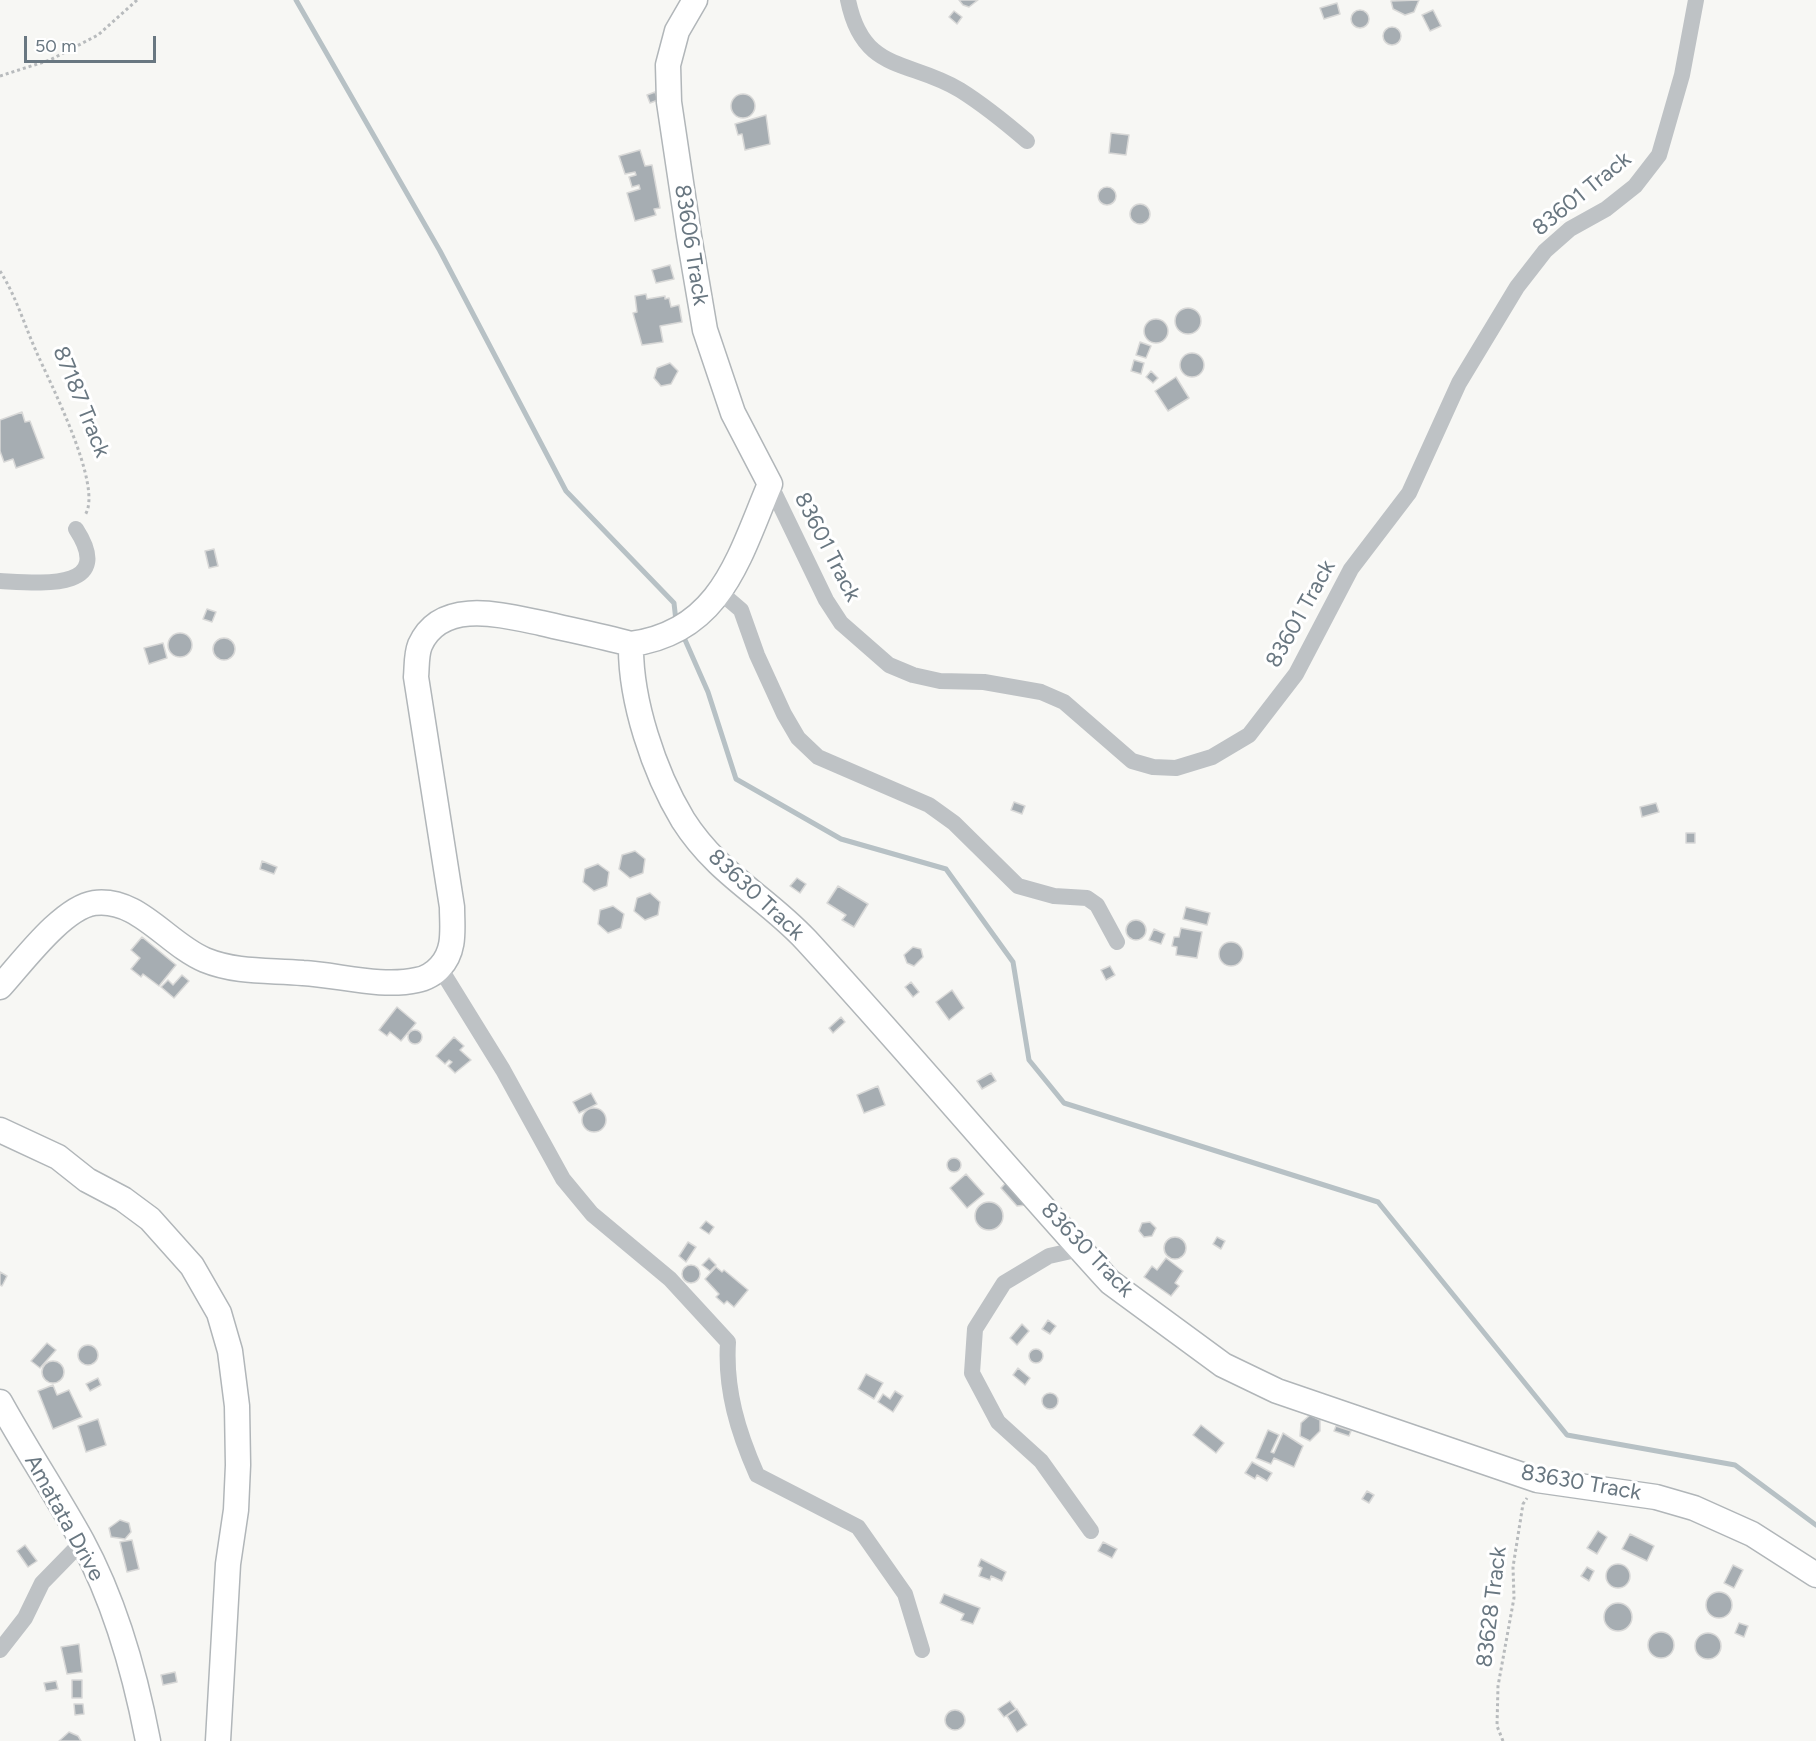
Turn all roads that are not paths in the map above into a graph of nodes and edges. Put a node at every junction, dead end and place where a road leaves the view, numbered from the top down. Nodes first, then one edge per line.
1 (695, 0) edge
2 (848, 0) edge
3 (1696, 0) edge
4 (1027, 141) dead end
5 (770, 484) junction
6 (76, 529) road end
7 (0, 581) edge
8 (720, 592) junction
9 (631, 644) junction
10 (1118, 942) dead end
11 (440, 968) junction
12 (0, 987) edge
13 (0, 1130) edge
14 (1080, 1249) junction
15 (0, 1402) edge
16 (1091, 1531) dead end
17 (82, 1542) junction
18 (1816, 1575) edge
19 (0, 1650) edge
20 (922, 1650) dead end
21 (148, 1741) edge
22 (218, 1741) edge

1 - 5 street, 83606 Track
2 - 4 street
3 - 5 street, 83601 Track
5 - 8 street
6 - 7 street
8 - 9 street
8 - 10 street
9 - 11 street
9 - 14 street, 83630 Track
11 - 12 street
11 - 20 street
13 - 22 street
14 - 16 street
14 - 18 street, 83630 Track
15 - 17 street, Amatata Drive
17 - 19 street
17 - 21 street, Amatata Drive

